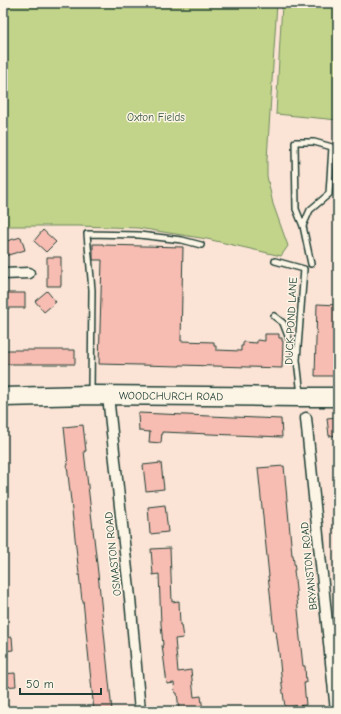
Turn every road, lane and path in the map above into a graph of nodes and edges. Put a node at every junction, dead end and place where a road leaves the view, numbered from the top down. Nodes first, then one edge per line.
1 (302, 226) junction
2 (201, 245) dead end
3 (276, 261) dead end
4 (311, 264) dead end
5 (3, 274) edge
6 (29, 274) dead end
7 (274, 316) dead end
8 (297, 360) junction
9 (100, 396) junction
10 (3, 397) edge
11 (338, 397) edge
12 (301, 398) junction
13 (306, 418) dead end
14 (140, 711) edge
15 (336, 711) edge

1 - 1 lane
1 - 4 lane
2 - 9 lane
3 - 8 lane, DUCK POND LANE
5 - 6 street
7 - 8 lane
8 - 12 lane, DUCK POND LANE
9 - 10 highway, WOODCHURCH ROAD
9 - 12 highway, WOODCHURCH ROAD
9 - 14 street, OSMASTON ROAD
11 - 12 highway, WOODCHURCH ROAD
13 - 15 street, BRYANSTON ROAD

